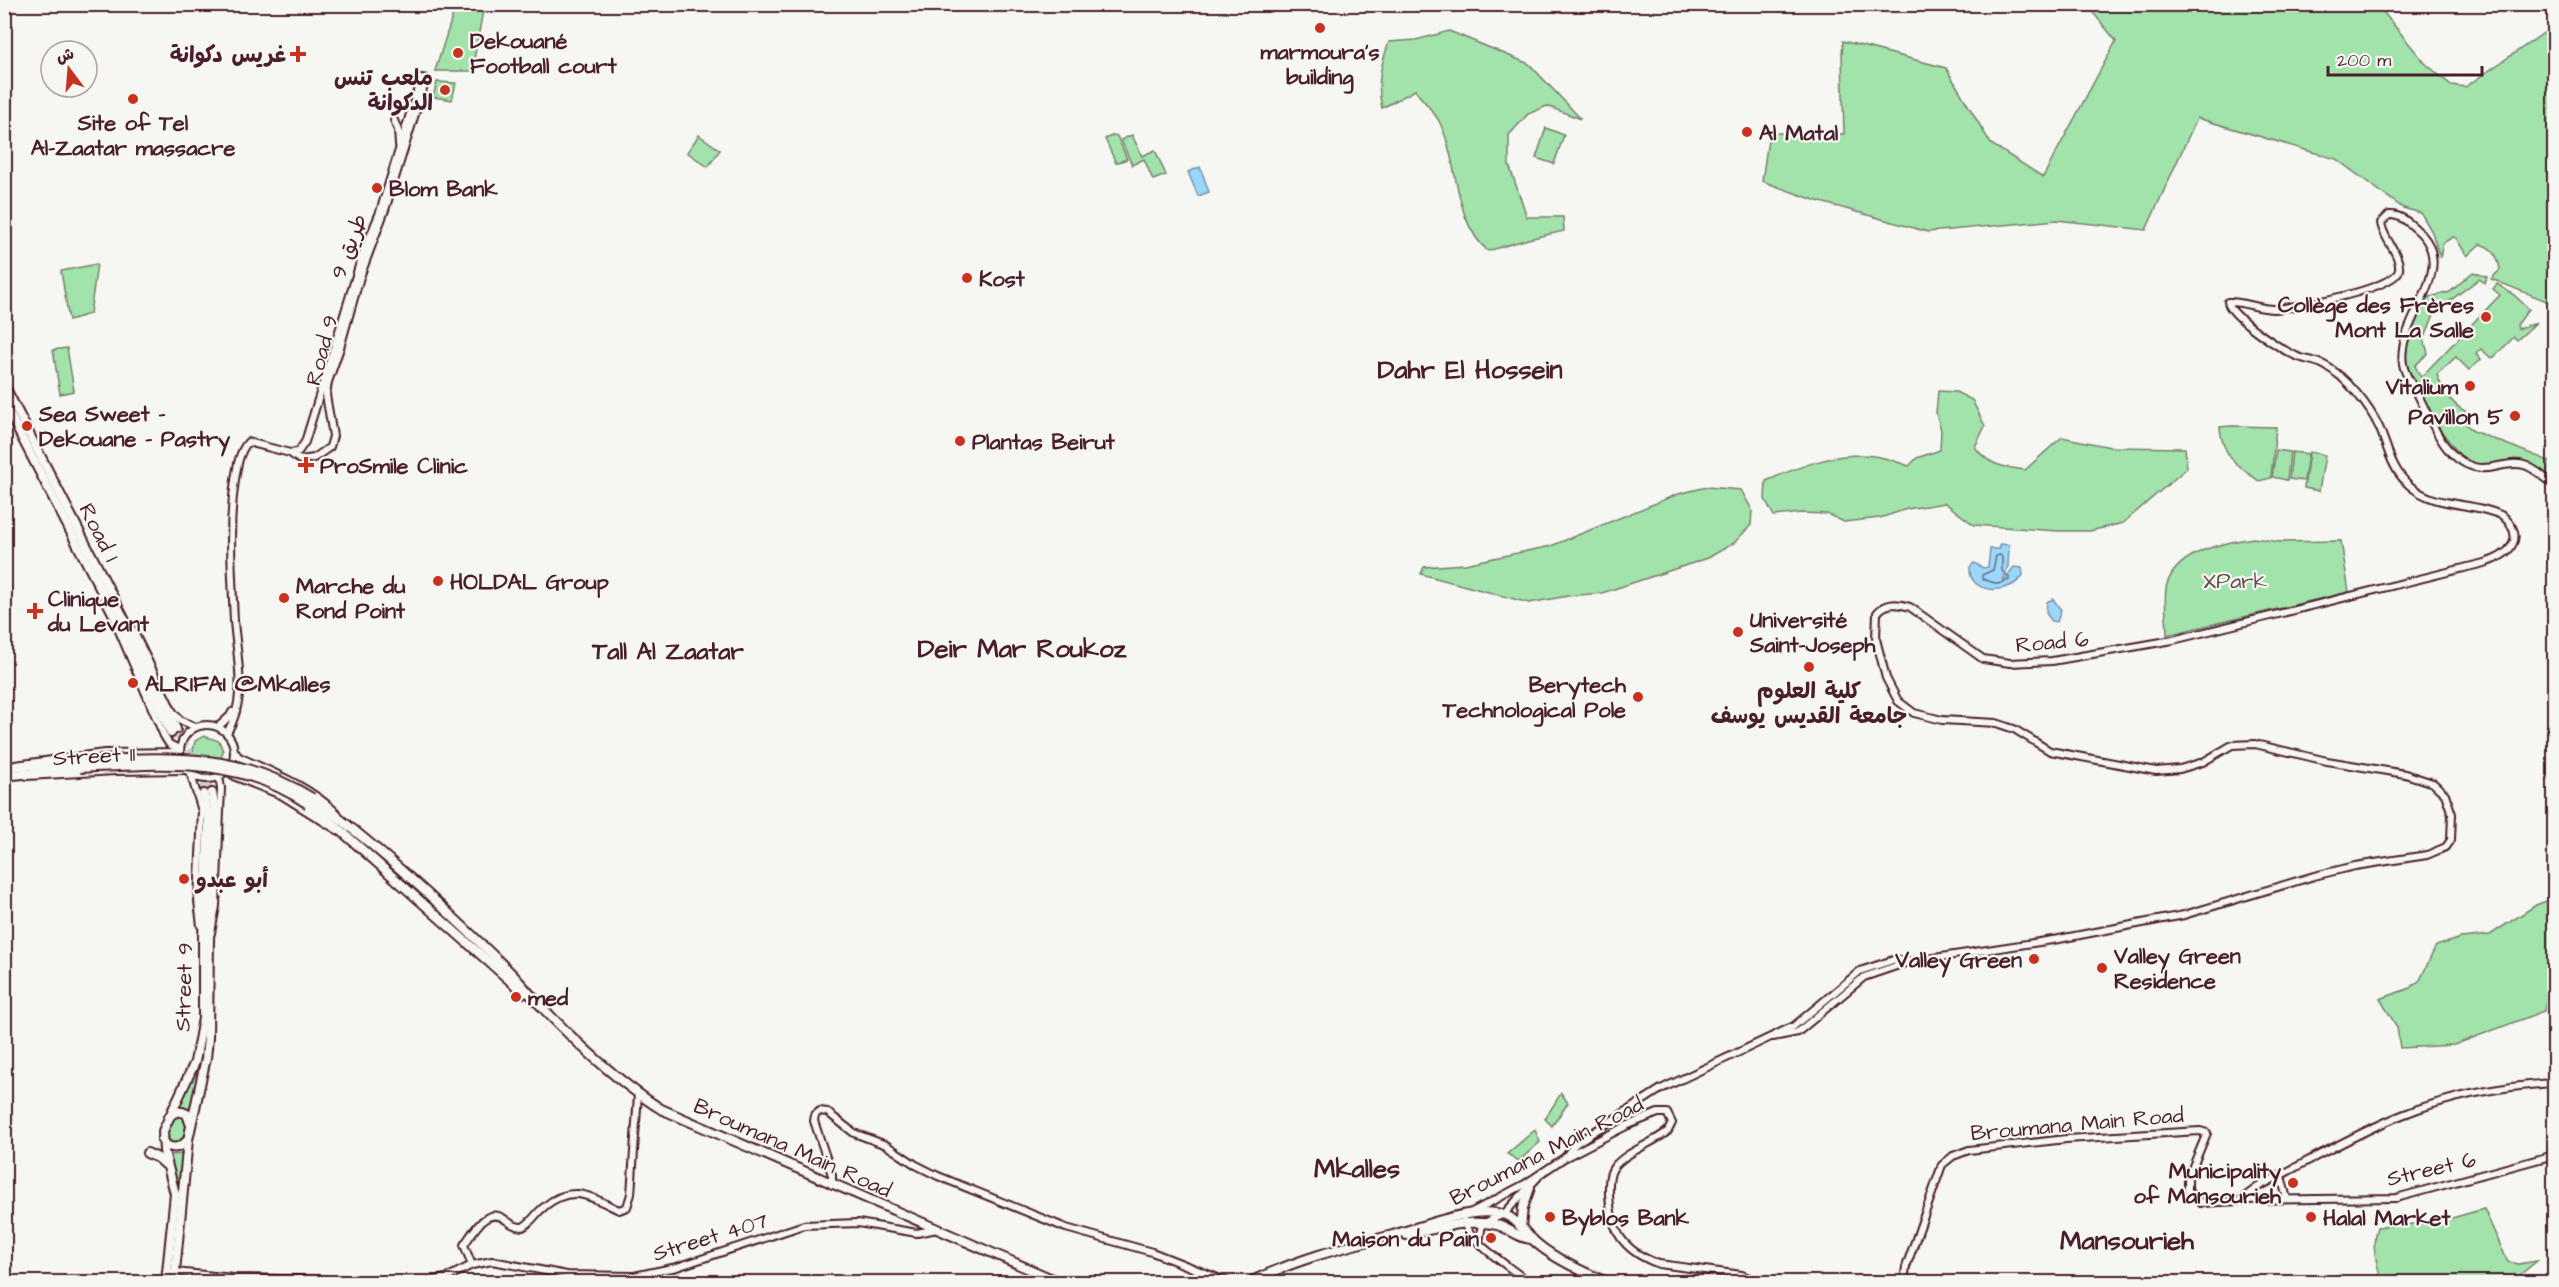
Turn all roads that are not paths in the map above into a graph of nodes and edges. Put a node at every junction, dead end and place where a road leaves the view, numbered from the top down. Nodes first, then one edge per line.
1 (394, 120) dead end
2 (399, 151) junction
3 (4, 386) edge
4 (4, 403) edge
5 (290, 453) junction
6 (2554, 484) edge
7 (119, 616) junction
8 (238, 654) junction
9 (196, 727) junction
10 (218, 727) junction
11 (173, 731) tunnel mouth
12 (227, 733) junction
13 (179, 750) junction
14 (235, 752) junction
15 (80, 764) junction
16 (4, 768) edge
17 (227, 771) junction
18 (188, 773) junction
19 (15, 774) junction
20 (4, 776) edge
21 (219, 777) junction
22 (310, 801) junction
23 (350, 828) junction
24 (358, 844) junction
25 (206, 938) junction
26 (540, 1005) junction
27 (2554, 1083) edge
28 (638, 1094) junction
29 (168, 1118) junction
30 (190, 1128) junction
31 (162, 1140) junction
32 (188, 1140) junction
33 (2554, 1155) edge
34 (1564, 1158) junction
35 (1540, 1174) junction
36 (2281, 1176) junction
37 (171, 1177) junction
38 (832, 1185) junction
39 (2258, 1187) junction
40 (1530, 1188) junction
41 (178, 1194) junction
42 (2287, 1199) junction
43 (2241, 1200) junction
44 (2263, 1200) junction
45 (1504, 1214) junction
46 (1465, 1219) junction
47 (1482, 1224) junction
48 (1521, 1227) junction
49 (937, 1229) junction
50 (1532, 1239) junction
51 (1479, 1242) junction
52 (472, 1264) junction
53 (175, 1272) junction
54 (283, 1281) edge
55 (166, 1282) edge
56 (174, 1282) edge
57 (424, 1282) edge
58 (1059, 1282) edge
59 (1228, 1282) edge
60 (1250, 1282) edge
61 (1528, 1282) edge
62 (1607, 1282) edge
63 (1759, 1282) edge
64 (1904, 1282) edge

1 - 2 street
2 - 5 street, 9 طريق
2 - 5 street, Road 9
3 - 7 main road, Road 1
4 - 7 main road
5 - 8 street, Road 9
6 - 34 street, Road 6
7 - 9 street
7 - 11 main road
7 - 13 street
8 - 10 street, Road 9
8 - 12 street, Road 9
9 - 10 street
9 - 13 street
10 - 12 street
12 - 14 street
13 - 16 street, Street 11
13 - 18 street
14 - 17 street
14 - 23 street
15 - 16 main road, Street 11
15 - 19 main road
15 - 22 main road, bridge
17 - 21 street
17 - 24 street
18 - 19 street, Street 11
18 - 21 street
18 - 25 street
19 - 20 main road, Street 11
21 - 25 street
22 - 23 main road
22 - 24 main road
23 - 26 main road
24 - 26 main road
25 - 25 main road, Street 9
25 - 29 main road, Street 9
25 - 30 main road
26 - 28 main road, Broumana Main Road
27 - 36 street
28 - 38 main road, Broumana Main Road
28 - 52 street
29 - 30 main road
29 - 31 main road
30 - 32 main road
31 - 32 main road
31 - 37 main road
31 - 37 main road
32 - 41 main road
33 - 42 street, Street 6
34 - 35 street, Broumana Main Road
34 - 63 street, Broumana Main Road
35 - 40 street
35 - 46 street, Broumana Main Road
36 - 39 street
36 - 42 street
37 - 41 main road
38 - 49 main road, Broumana Main Road
38 - 59 street
39 - 43 street
39 - 44 street
40 - 45 street
40 - 48 main road
41 - 53 main road
41 - 55 main road
42 - 44 street, Street 6
43 - 44 street, Street 6
43 - 64 street, Broumana Main Road
45 - 46 main road
45 - 47 street
45 - 48 main road
46 - 47 main road
46 - 51 street
46 - 60 main road
47 - 50 main road
47 - 51 street
48 - 50 main road
49 - 52 street, Street 407
49 - 58 main road, Broumana Main Road
50 - 62 main road
51 - 61 street
52 - 57 street, Street 407
53 - 54 street, Street 407
53 - 56 main road
54 - 57 street, Street 407

